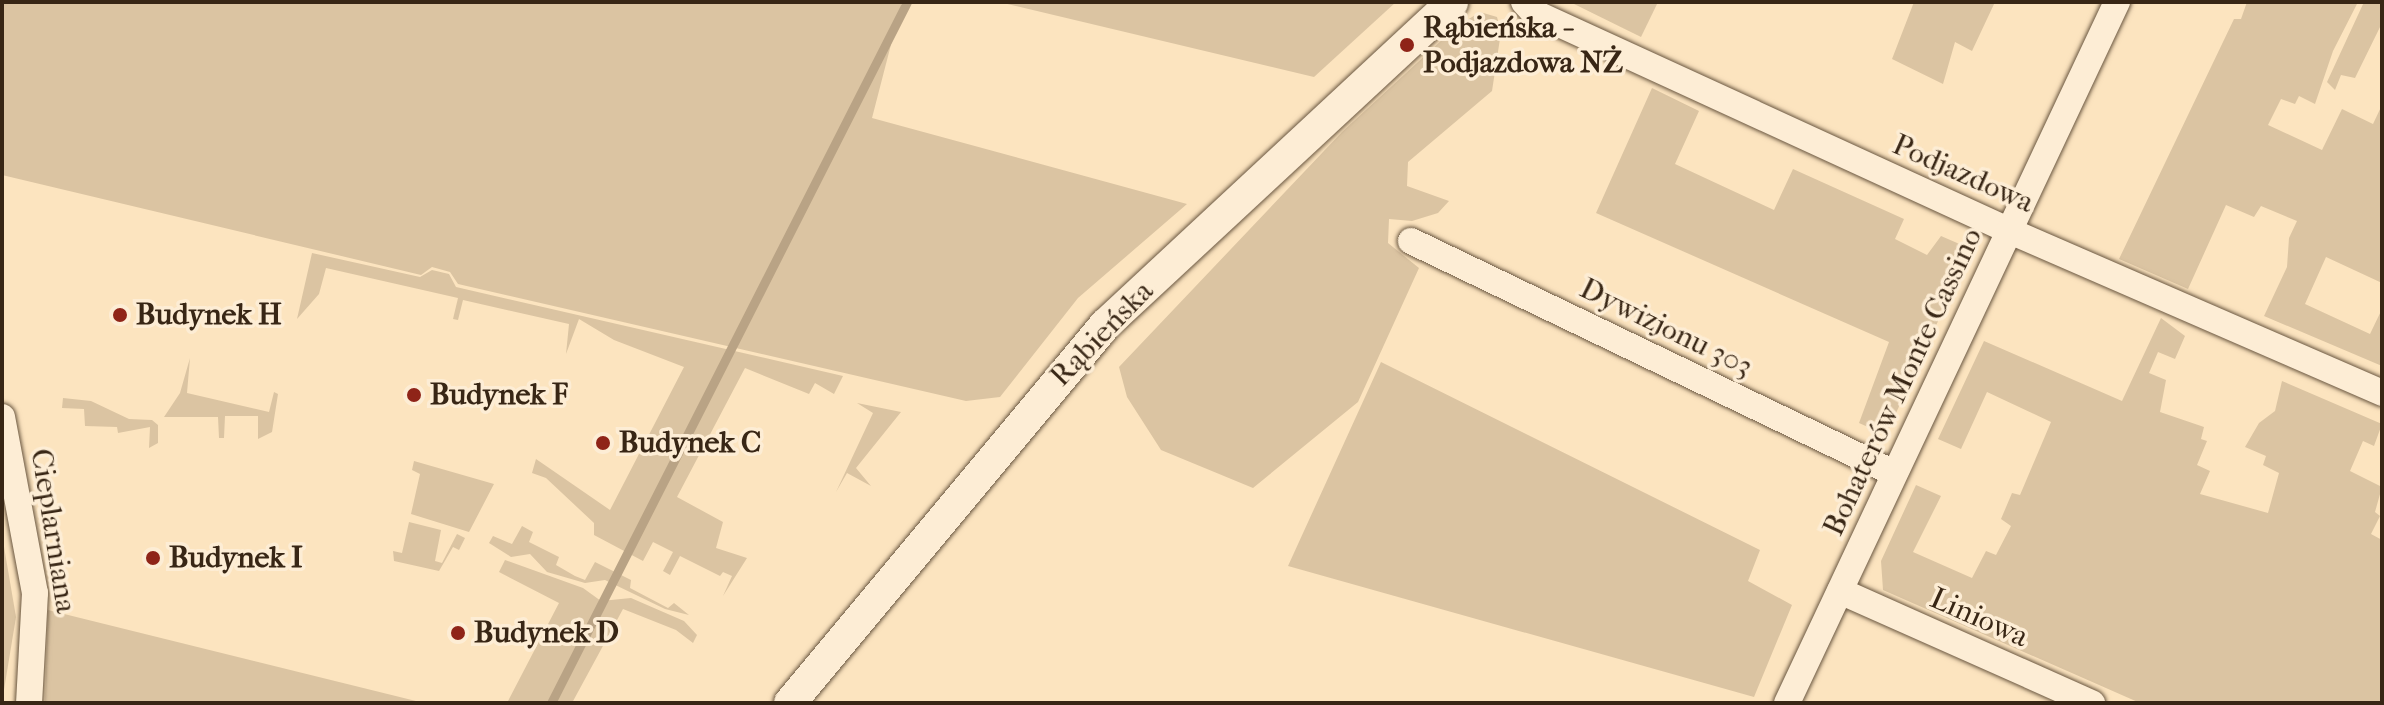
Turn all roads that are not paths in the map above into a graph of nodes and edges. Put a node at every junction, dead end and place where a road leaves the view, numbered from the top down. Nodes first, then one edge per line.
1 (1452, 2) edge
2 (1524, 2) edge
3 (2117, 2) edge
4 (2010, 231) junction
5 (1411, 241) dead end
6 (2382, 393) edge
7 (2, 417) edge
8 (1894, 473) junction
9 (1840, 591) junction
10 (29, 703) edge
11 (790, 703) edge
12 (1787, 703) edge
13 (2092, 703) edge

1 - 11 street, Rąbieńska
2 - 4 street, Podjazdowa
3 - 4 street, Bohaterów Monte Cassino
4 - 6 street, Podjazdowa
4 - 8 street, Bohaterów Monte Cassino
5 - 8 street, Dywizjonu 303
7 - 10 street, Cieplarniana
8 - 9 street, Bohaterów Monte Cassino
9 - 12 street, Bohaterów Monte Cassino
9 - 13 street, Liniowa

